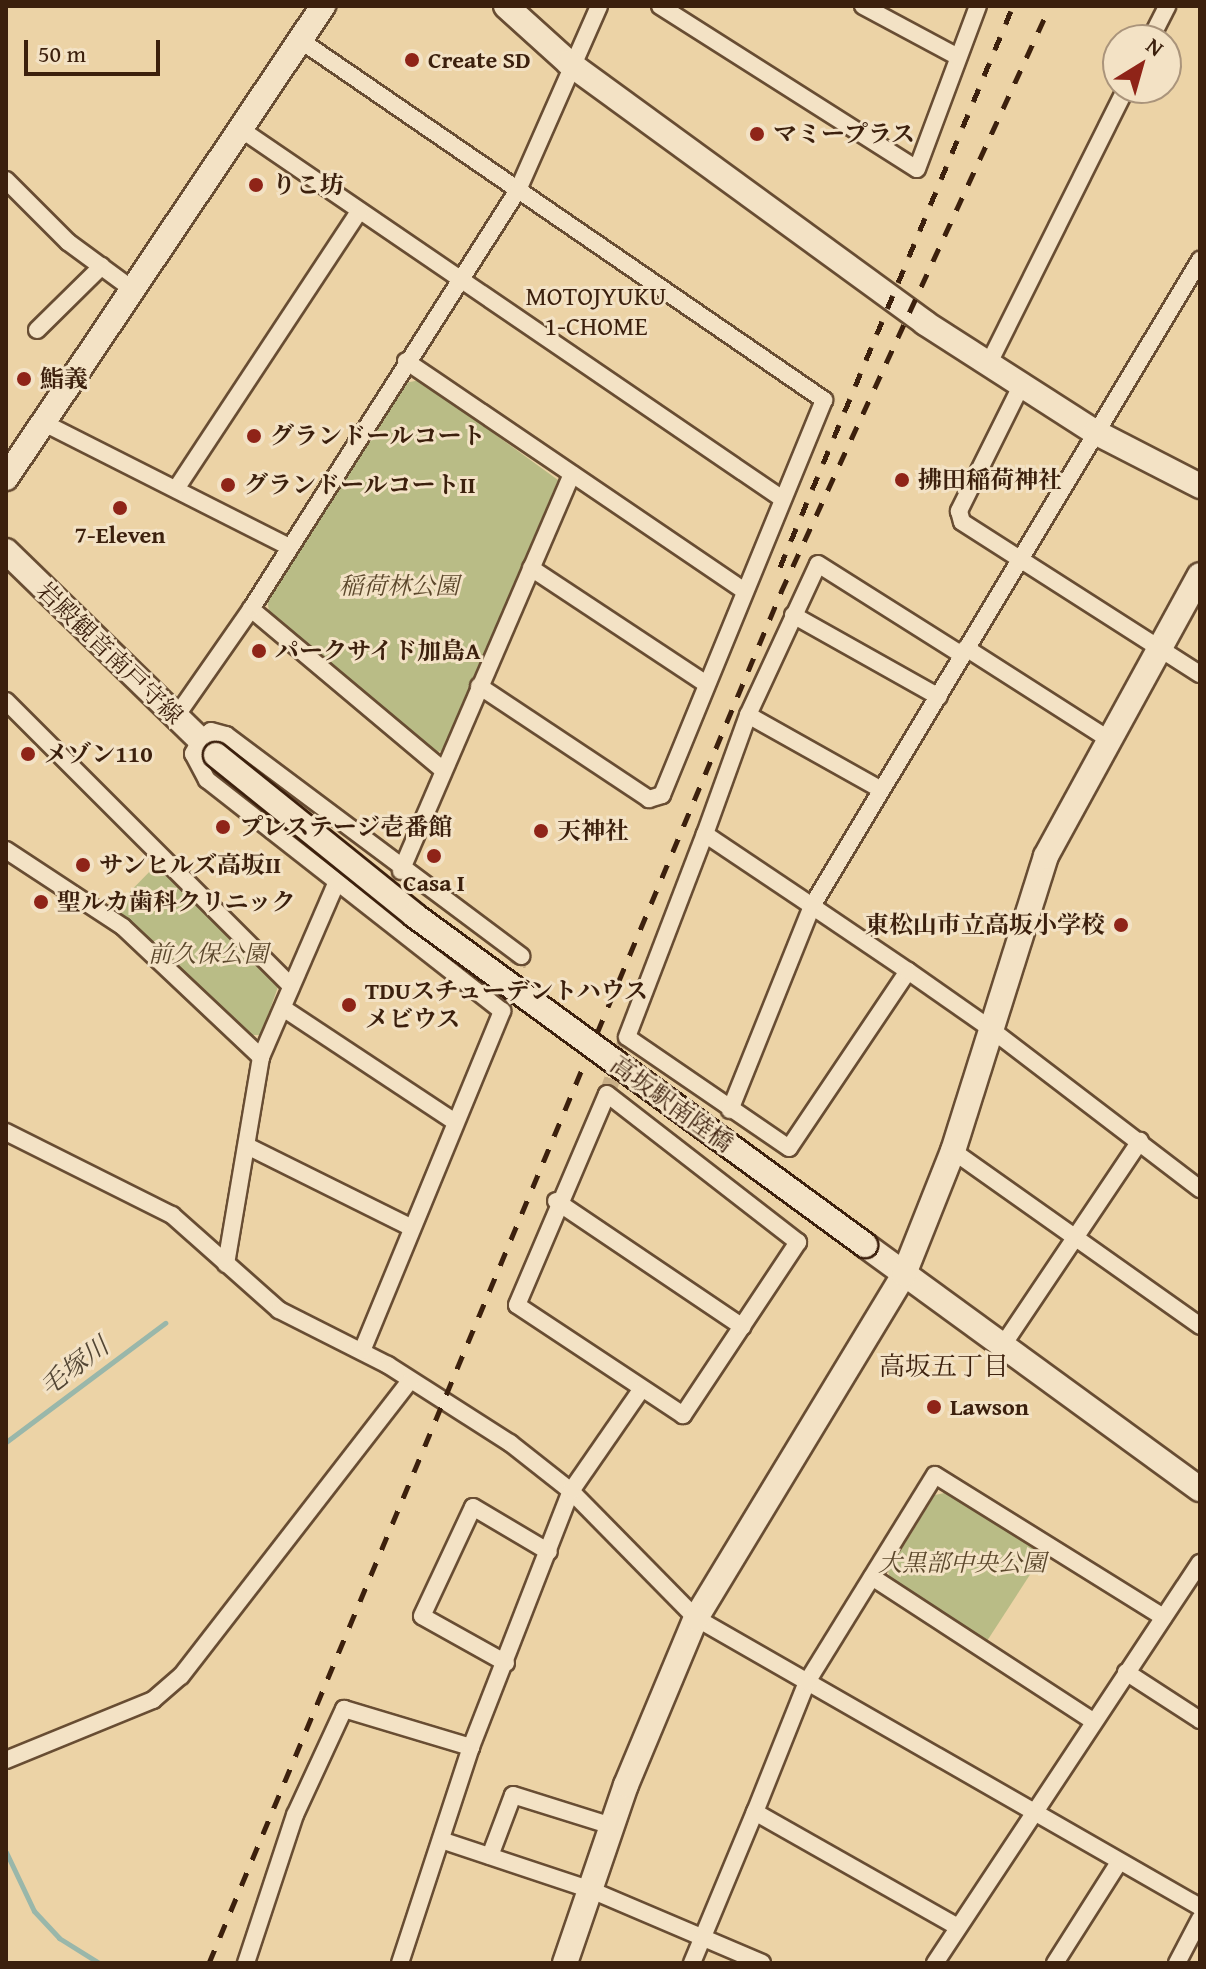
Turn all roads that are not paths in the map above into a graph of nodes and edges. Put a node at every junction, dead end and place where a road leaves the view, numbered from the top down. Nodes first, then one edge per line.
1 (323, 6) edge
2 (506, 6) edge
3 (599, 6) edge
4 (660, 6) edge
5 (863, 6) edge
6 (978, 6) edge
7 (1167, 6) edge
8 (1158, 24) edge
9 (300, 40) junction
10 (958, 57) junction
11 (569, 63) junction
12 (1118, 104) edge
13 (242, 130) junction
14 (6, 180) edge
15 (518, 190) junction
16 (359, 211) junction
17 (1200, 260) edge
18 (102, 266) junction
19 (458, 281) junction
20 (136, 292) junction
21 (37, 330) dead end
22 (406, 361) junction
23 (988, 365) junction
24 (1021, 386) junction
25 (46, 424) junction
26 (1095, 432) junction
27 (572, 474) junction
28 (6, 478) edge
29 (1200, 486) edge
30 (176, 489) junction
31 (781, 498) junction
32 (288, 546) junction
33 (6, 551) edge
34 (1019, 558) junction
35 (531, 568) junction
36 (1200, 575) edge
37 (742, 589) junction
38 (251, 609) junction
39 (793, 615) junction
40 (1160, 649) junction
41 (964, 651) junction
42 (1200, 674) edge
43 (705, 683) junction
44 (479, 686) junction
45 (939, 697) junction
46 (6, 701) edge
47 (748, 715) junction
48 (175, 718) junction
49 (1107, 738) junction
50 (208, 747) junction
51 (443, 770) junction
52 (880, 789) junction
53 (705, 834) junction
54 (6, 850) edge
55 (401, 871) junction
56 (335, 886) junction
57 (812, 906) junction
58 (521, 956) dead end
59 (908, 971) junction
60 (291, 986) junction
61 (283, 1008) junction
62 (988, 1027) junction
63 (261, 1057) junction
64 (730, 1110) junction
65 (454, 1121) junction
66 (6, 1132) edge
67 (1140, 1141) junction
68 (247, 1146) junction
69 (953, 1151) junction
70 (1200, 1189) edge
71 (556, 1201) junction
72 (410, 1227) junction
73 (1079, 1236) junction
74 (226, 1264) junction
75 (904, 1274) junction
76 (1200, 1326) edge
77 (743, 1327) junction
78 (1003, 1345) junction
79 (362, 1351) junction
80 (410, 1381) junction
81 (641, 1390) junction
82 (1200, 1489) edge
83 (571, 1491) junction
84 (549, 1552) junction
85 (1200, 1563) edge
86 (872, 1577) junction
87 (1163, 1617) junction
88 (696, 1618) junction
89 (506, 1663) junction
90 (1126, 1672) junction
91 (807, 1682) junction
92 (1200, 1720) edge
93 (1093, 1721) junction
94 (471, 1747) junction
95 (6, 1760) edge
96 (1031, 1810) junction
97 (755, 1812) junction
98 (612, 1826) junction
99 (441, 1840) junction
100 (490, 1856) junction
101 (1119, 1862) junction
102 (591, 1890) junction
103 (1200, 1907) edge
104 (1200, 1919) edge
105 (958, 1927) junction
106 (703, 1937) junction
107 (246, 1963) edge
108 (400, 1963) edge
109 (565, 1963) edge
110 (692, 1963) edge
111 (762, 1963) edge
112 (935, 1963) edge
113 (1055, 1963) edge
114 (1177, 1963) edge

1 - 9 street
2 - 11 street
3 - 11 street
4 - 10 street
5 - 10 street
6 - 10 street
7 - 8 street
9 - 13 street
9 - 15 street
11 - 15 street
11 - 23 street
12 - 23 street
13 - 16 street
13 - 20 street
14 - 18 street
15 - 19 street
15 - 31 street
16 - 19 street
16 - 30 street
17 - 26 street
18 - 20 street
18 - 21 street
19 - 22 street
19 - 31 street
20 - 25 street
22 - 27 street
22 - 32 street
23 - 24 street
24 - 26 street
24 - 34 street
25 - 28 street
25 - 30 street
26 - 29 street
26 - 34 street
27 - 35 street
27 - 37 street
30 - 32 street
31 - 37 street
32 - 38 street
33 - 48 street, 岩殿観音南戸守線
34 - 40 street
34 - 41 street
35 - 43 street
35 - 44 street
36 - 40 street
37 - 43 street
38 - 48 street
38 - 51 street
39 - 41 street
39 - 45 street
39 - 47 street
40 - 42 street
40 - 49 street
41 - 45 street
41 - 49 street
43 - 44 street
44 - 51 street
45 - 52 street
46 - 60 street
47 - 52 street
47 - 53 street
48 - 50 street, 岩殿観音南戸守線
49 - 62 street
50 - 55 street
50 - 56 street
50 - 75 street, 高坂駅南陸橋, bridge
51 - 55 street
52 - 57 street
53 - 57 street
53 - 64 street
54 - 63 street
55 - 58 street
56 - 60 street
56 - 65 street
57 - 59 street
57 - 64 street
59 - 62 street
59 - 64 street
60 - 61 street
61 - 63 street
61 - 65 street
62 - 67 street
62 - 69 street
63 - 68 street
65 - 72 street
66 - 74 street
67 - 70 street
67 - 73 street
68 - 72 street
68 - 74 street
69 - 73 street
69 - 75 street
71 - 77 street
71 - 77 street
71 - 81 street
72 - 79 street
73 - 76 street
73 - 78 street
74 - 79 street
75 - 78 street
75 - 88 street
77 - 81 street
78 - 82 street
79 - 80 street
80 - 83 street
80 - 95 street
81 - 83 street
83 - 84 street
83 - 88 street
84 - 89 street
84 - 89 street
85 - 87 street
86 - 87 street
86 - 91 street
86 - 93 street
87 - 90 street
88 - 91 street
88 - 98 street
89 - 94 street
90 - 92 street
90 - 93 street
91 - 96 street
91 - 97 street
93 - 96 street
94 - 99 street
94 - 107 street
96 - 101 street
96 - 105 street
97 - 105 street
97 - 106 street
98 - 100 street
98 - 102 street
99 - 100 street
99 - 108 street
100 - 102 street
101 - 103 street
101 - 113 street
102 - 106 street
102 - 109 street
104 - 114 street
105 - 112 street
106 - 110 street
106 - 111 street

